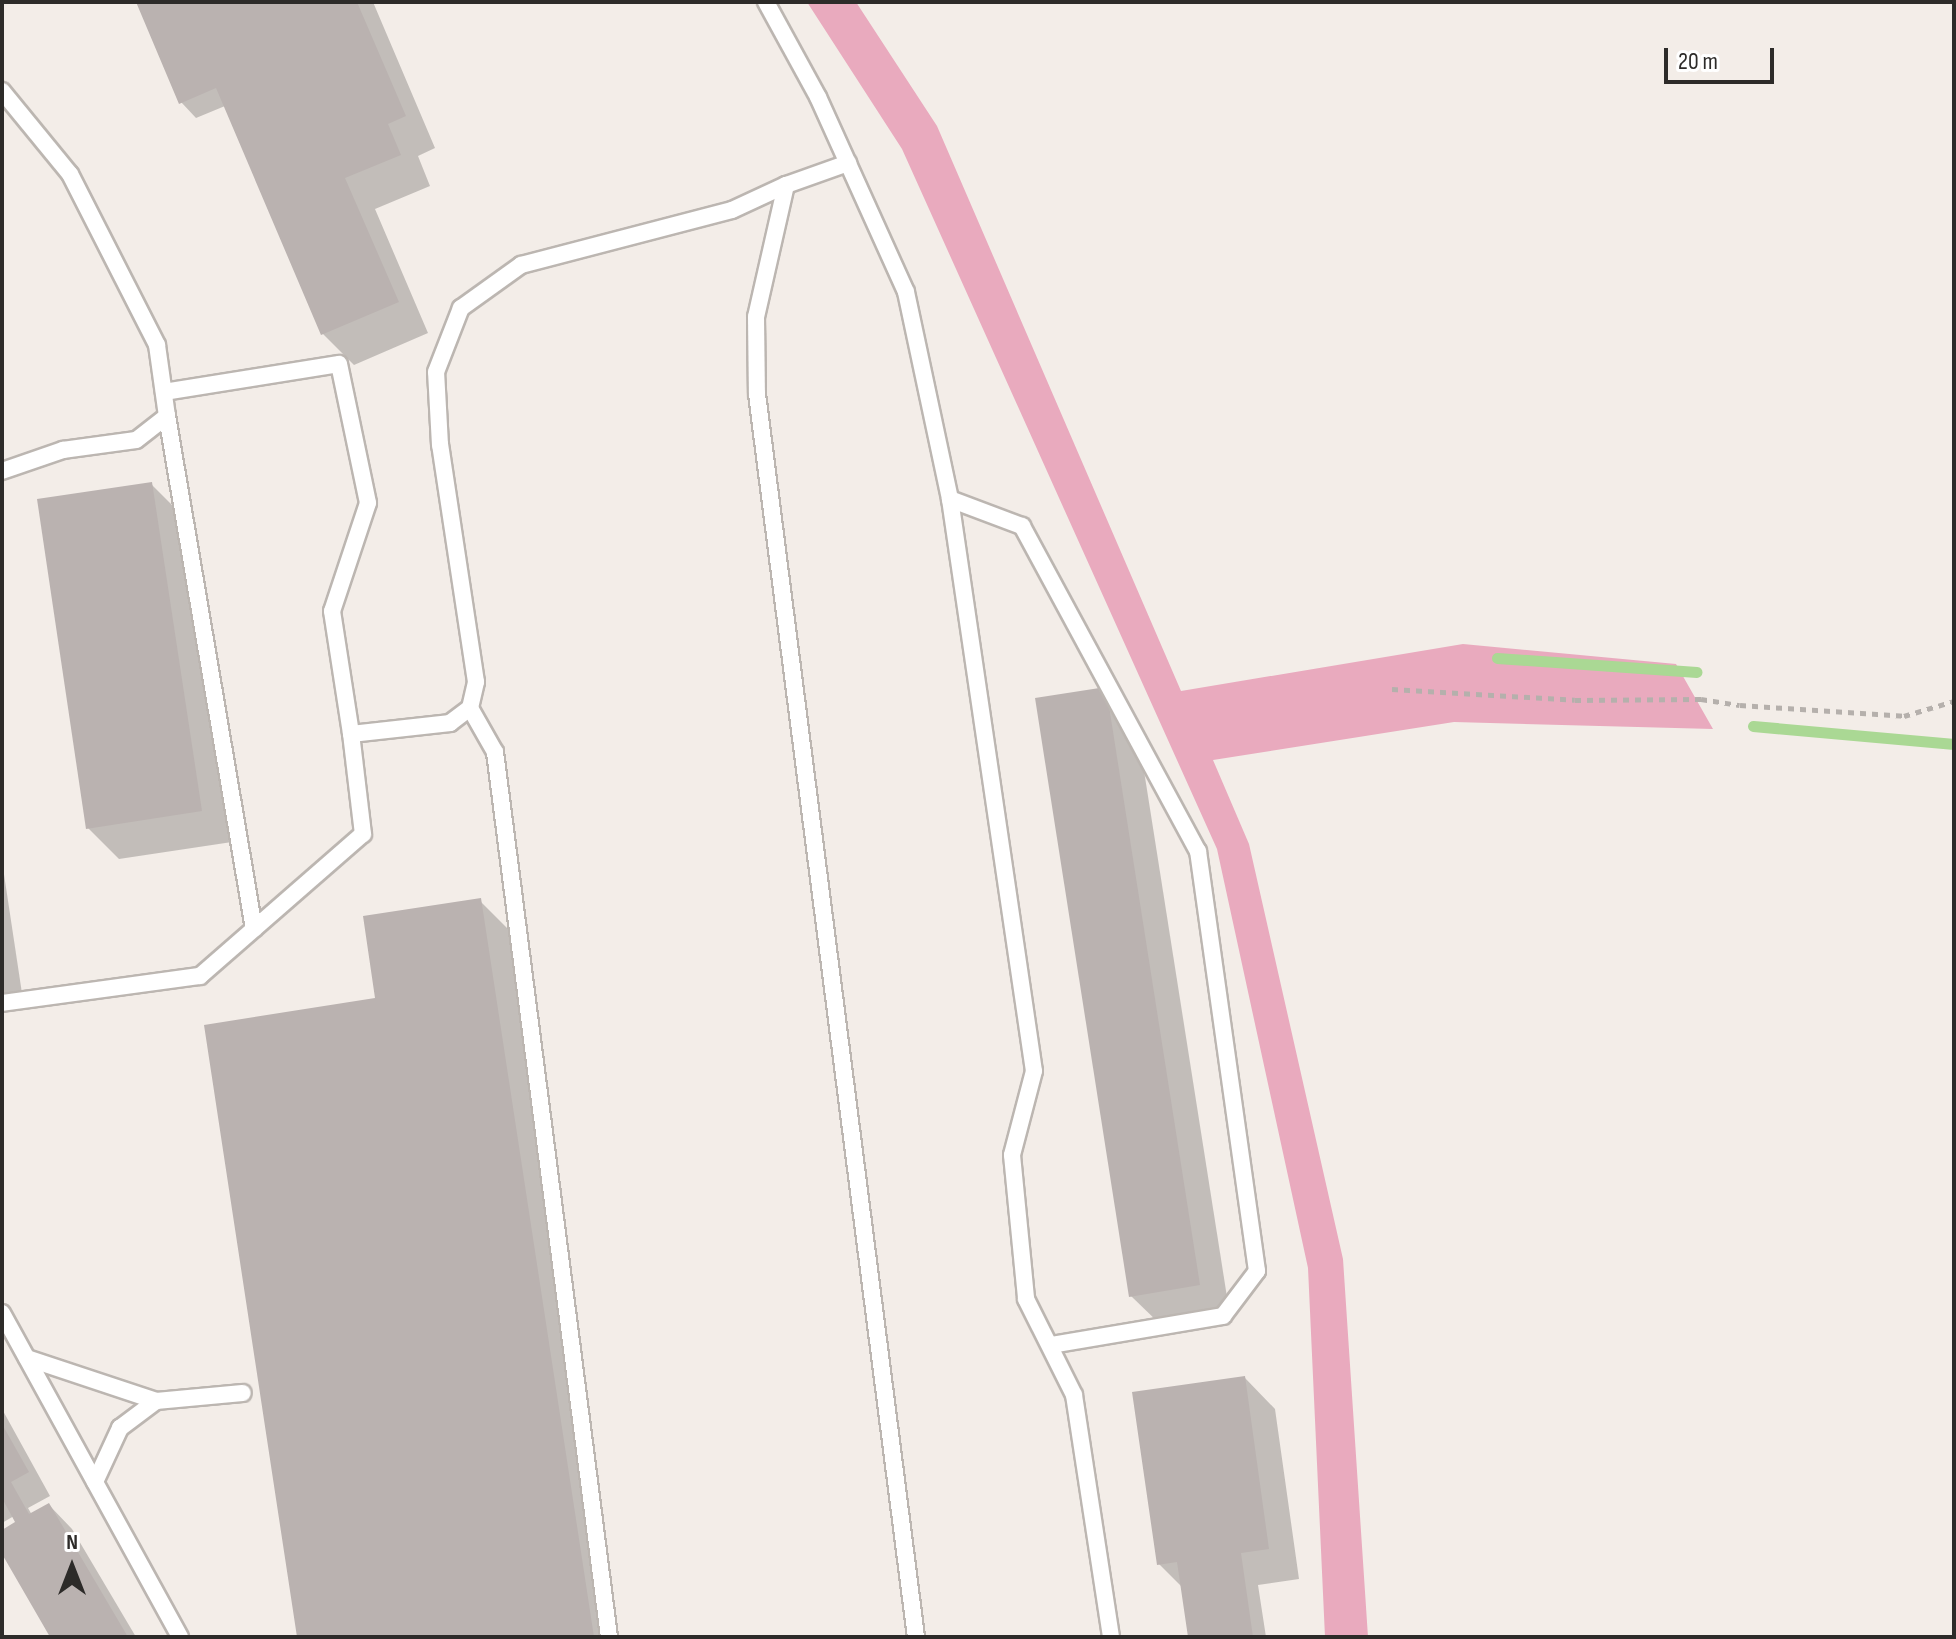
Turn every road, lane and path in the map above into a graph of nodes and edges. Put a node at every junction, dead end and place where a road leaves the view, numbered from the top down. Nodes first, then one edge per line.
1 (766, 2) edge
2 (2, 91) edge
3 (848, 163) junction
4 (786, 185) junction
5 (164, 392) junction
6 (167, 416) junction
7 (2, 471) edge
8 (950, 499) junction
9 (1392, 689) dead end
10 (1954, 701) edge
11 (470, 708) junction
12 (351, 734) junction
13 (254, 929) junction
14 (2, 1003) edge
15 (2, 1313) edge
16 (1052, 1345) junction
17 (27, 1358) junction
18 (243, 1393) dead end
19 (156, 1401) junction
20 (95, 1482) junction
21 (180, 1637) edge
22 (609, 1637) edge
23 (916, 1637) edge
24 (1110, 1637) edge

1 - 3 lane
2 - 5 lane
3 - 4 lane
3 - 8 lane
4 - 11 lane
4 - 23 lane
5 - 6 lane
5 - 12 lane
6 - 7 lane
6 - 13 lane
8 - 16 lane
8 - 16 lane
9 - 10 path
11 - 12 lane
11 - 22 lane
12 - 13 lane
13 - 14 lane
15 - 17 lane
16 - 24 lane
17 - 19 lane
17 - 20 lane
18 - 19 lane
19 - 20 lane
20 - 21 lane

